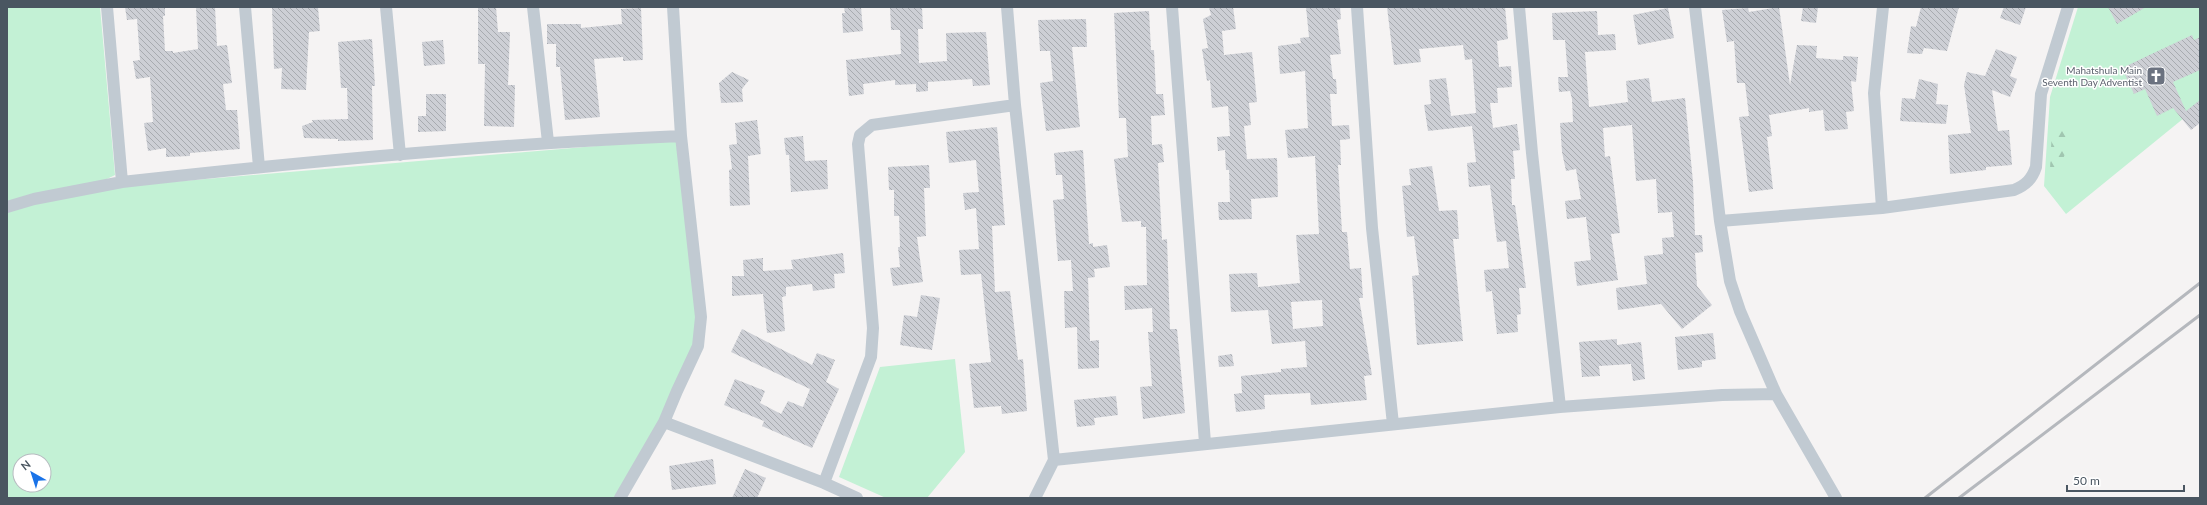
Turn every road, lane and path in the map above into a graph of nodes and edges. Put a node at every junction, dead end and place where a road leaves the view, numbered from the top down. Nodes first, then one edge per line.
1 (107, 7) edge
2 (245, 7) edge
3 (386, 7) edge
4 (533, 7) edge
5 (673, 7) edge
6 (1007, 7) edge
7 (1172, 7) edge
8 (1357, 7) edge
9 (1519, 7) edge
10 (1695, 7) edge
11 (1883, 7) edge
12 (2068, 7) edge
13 (1015, 105) junction
14 (681, 136) junction
15 (548, 142) junction
16 (400, 154) junction
17 (259, 166) junction
18 (122, 182) junction
19 (7, 207) edge
20 (1882, 208) junction
21 (1720, 221) junction
22 (1776, 394) junction
23 (1560, 407) junction
24 (664, 422) junction
25 (1393, 424) junction
26 (1205, 443) junction
27 (1054, 460) junction
28 (824, 483) junction
29 (620, 498) edge
30 (857, 498) edge
31 (1035, 498) edge
32 (1836, 498) edge

1 - 18 street
2 - 17 street
3 - 16 street
4 - 15 street
5 - 14 street
6 - 13 street
7 - 26 street
8 - 25 street
9 - 23 street
10 - 21 street
11 - 20 street
12 - 20 street
13 - 27 street
13 - 28 street
14 - 15 street
14 - 24 street
15 - 16 street
16 - 17 street
17 - 18 street
18 - 19 street
20 - 21 street
21 - 22 street
22 - 23 street
22 - 32 street
23 - 25 street
24 - 28 street
24 - 29 street
25 - 26 street
26 - 27 street
27 - 31 street
28 - 30 street

